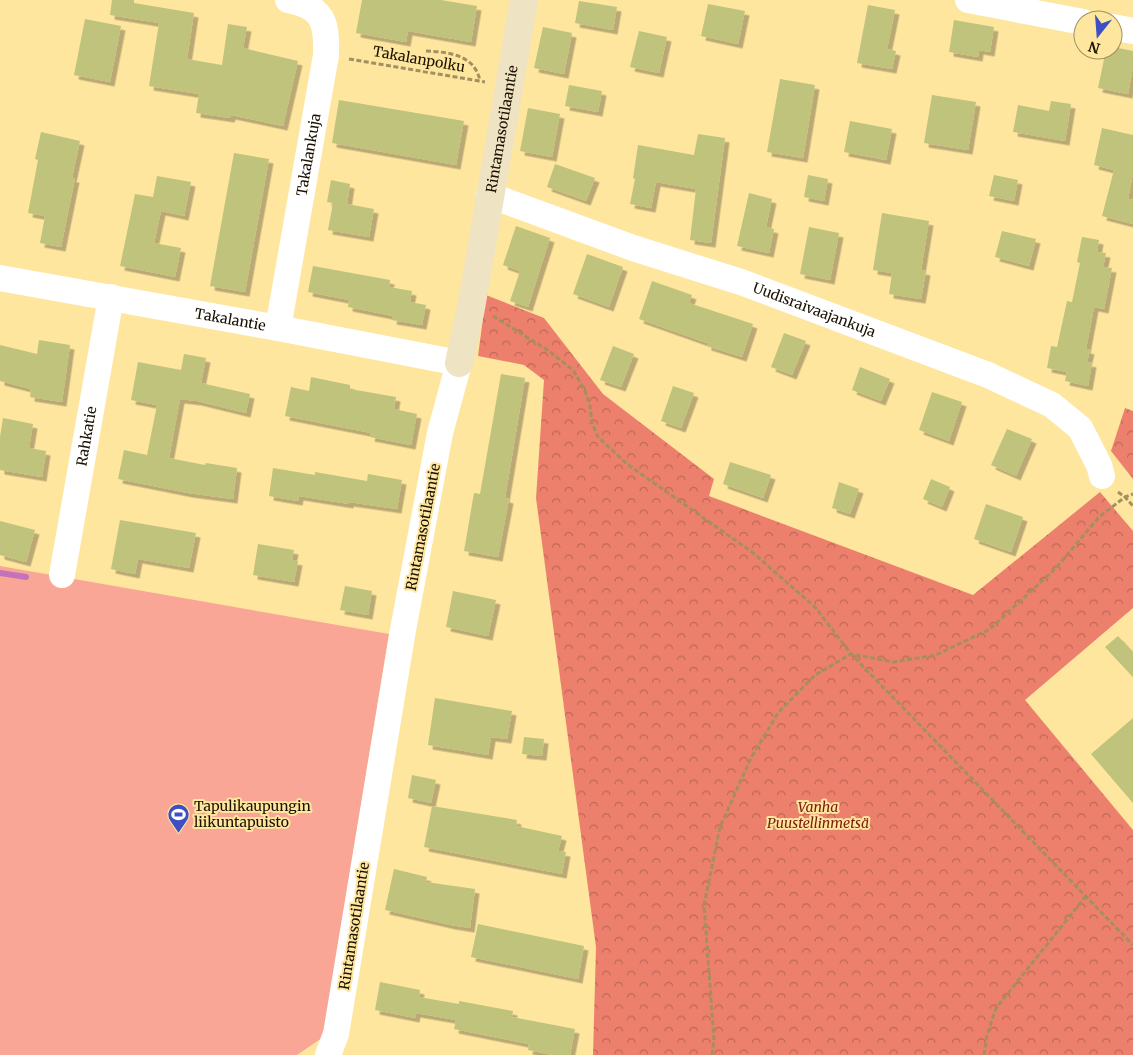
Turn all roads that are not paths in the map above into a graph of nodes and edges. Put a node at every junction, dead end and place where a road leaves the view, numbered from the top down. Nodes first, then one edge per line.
1 (288, 0) edge
2 (524, 0) edge
3 (968, 0) edge
4 (1032, 6) edge
5 (1073, 19) edge
6 (489, 195) junction
7 (0, 278) edge
8 (111, 297) junction
9 (278, 328) junction
10 (459, 363) junction
11 (1102, 476) dead end
12 (62, 575) dead end
13 (328, 1055) edge

1 - 9 street, Takalankuja
2 - 6 street, Rintamasotilaantie
3 - 4 street
4 - 5 street
6 - 10 street, Rintamasotilaantie
6 - 11 street, Uudisraivaajankuja
7 - 8 street, Takalantie
8 - 9 street, Takalantie
8 - 12 street, Rahkatie
9 - 10 street, Takalantie
10 - 13 street, Rintamasotilaantie

